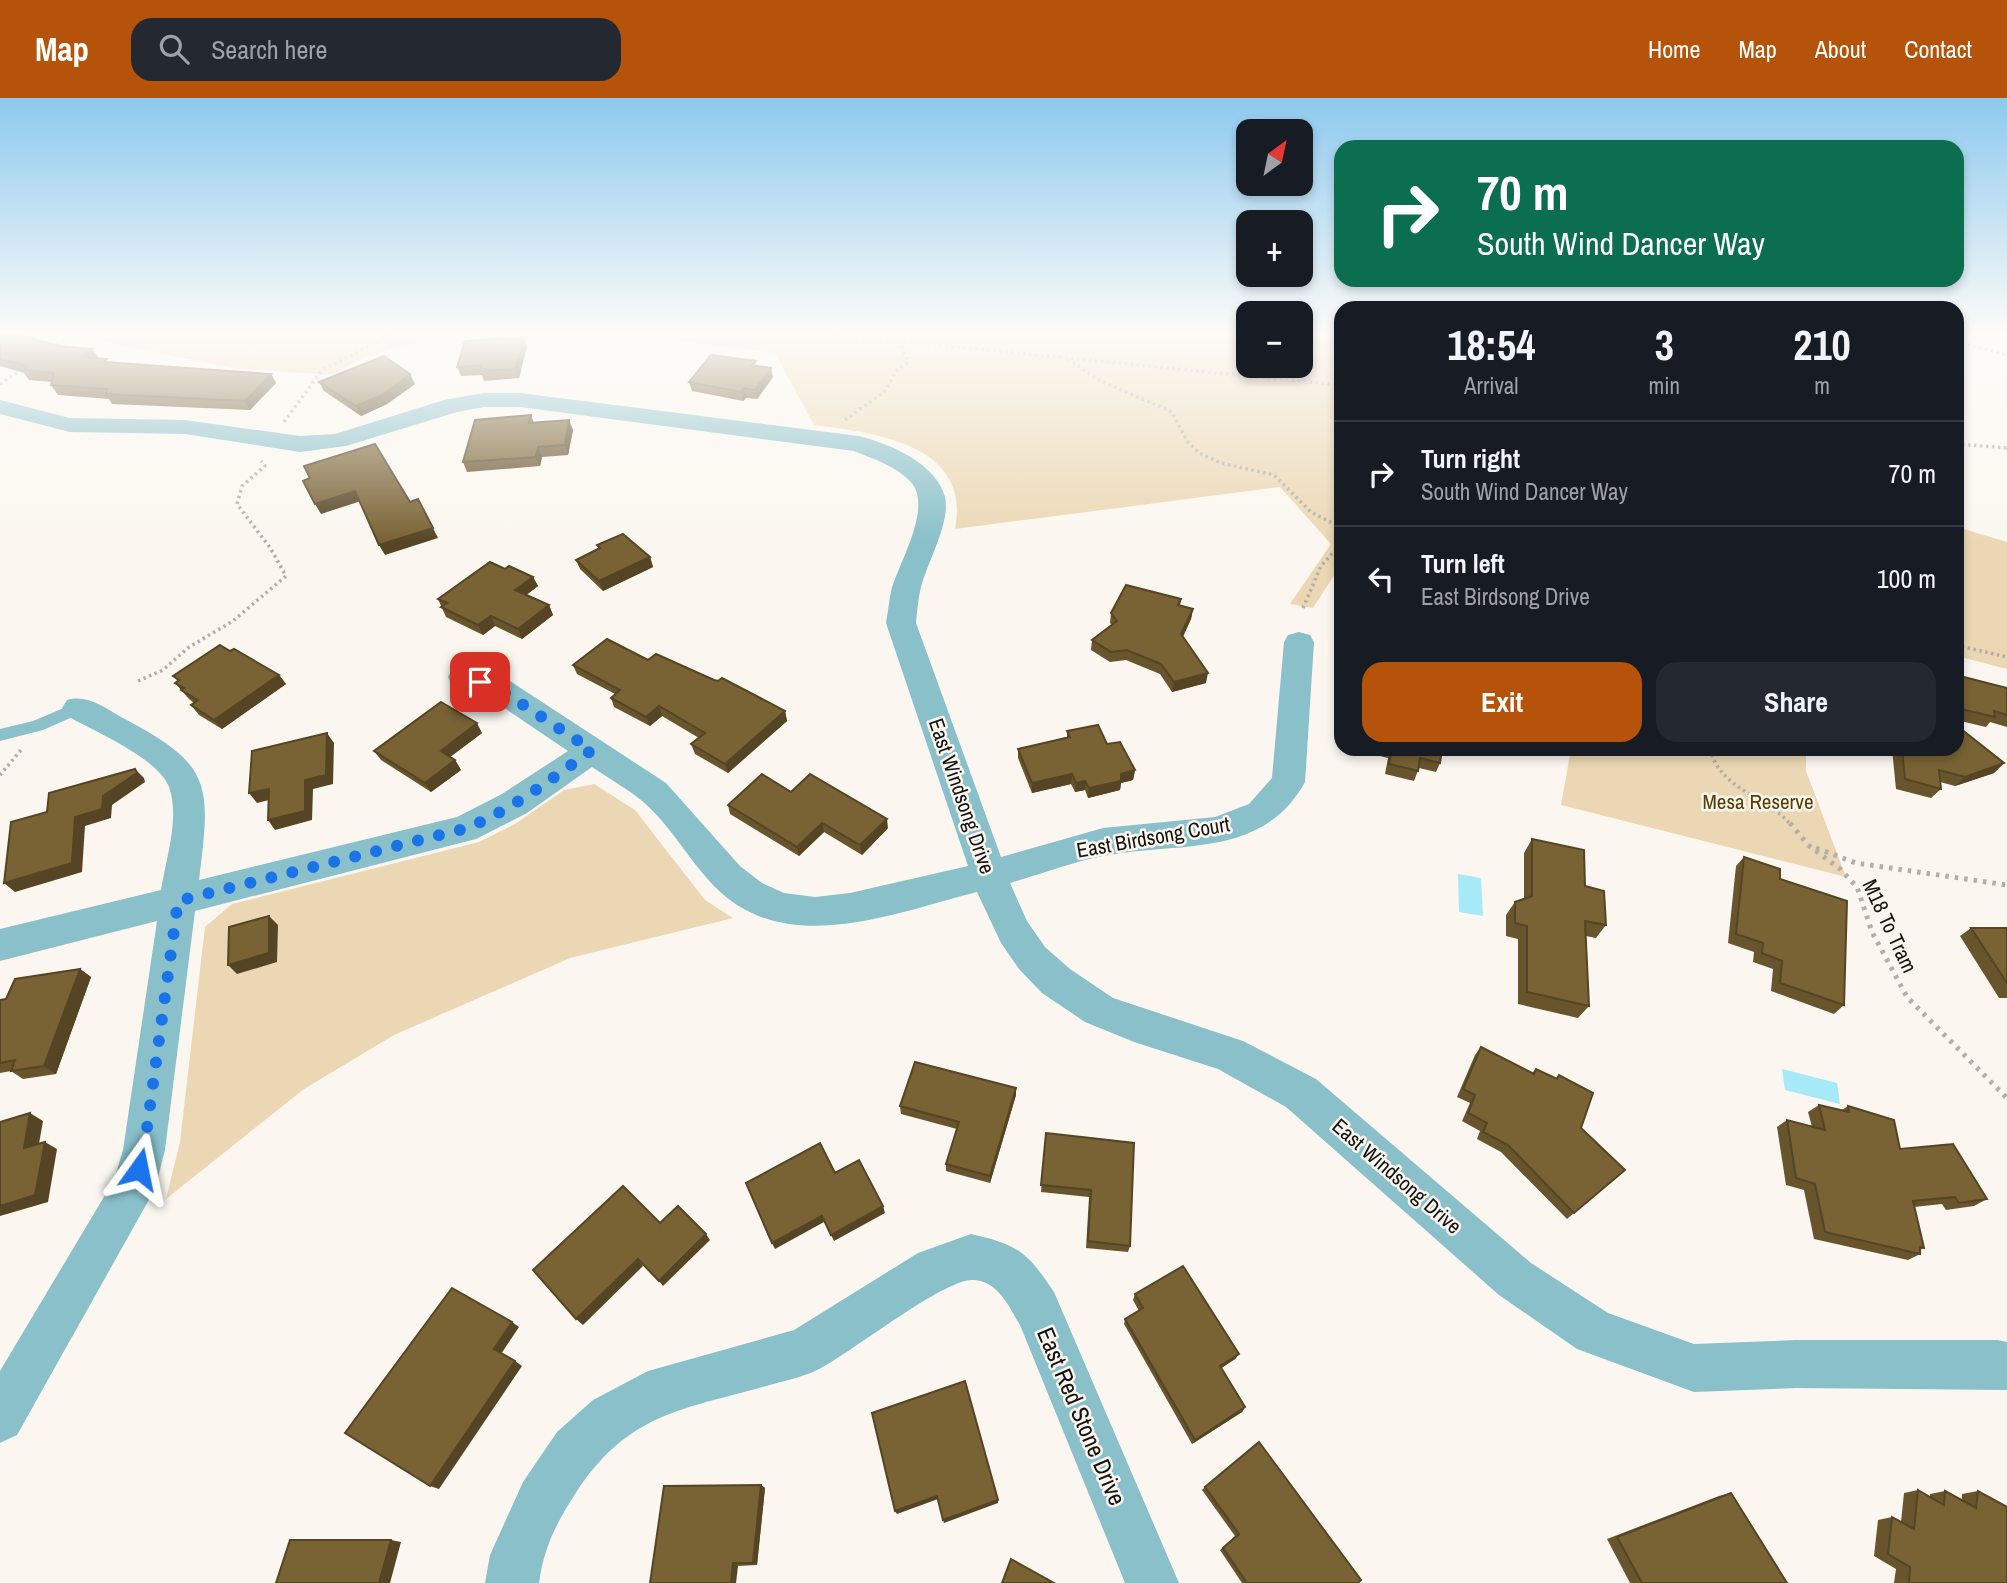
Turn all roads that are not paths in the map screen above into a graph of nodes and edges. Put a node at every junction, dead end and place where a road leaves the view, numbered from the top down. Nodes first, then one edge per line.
1 (464, 403) edge
2 (545, 403) edge
3 (0, 407) edge
4 (1299, 642) dead end
5 (463, 677) dead end
6 (78, 708) joint
7 (0, 735) edge
8 (592, 750) junction
9 (990, 875) junction
10 (178, 901) junction
11 (0, 945) edge
12 (2007, 1366) edge
13 (0, 1418) edge
14 (512, 1583) edge
15 (1152, 1583) edge

1 - 3 street, East Windsong Drive
2 - 9 street, East Windsong Drive
4 - 9 street, East Birdsong Court
5 - 8 street, East Birdsong Court
6 - 7 lane
6 - 10 street
8 - 9 street, East Birdsong Court
8 - 10 street
9 - 12 street, East Windsong Drive
10 - 11 street
10 - 13 street
14 - 15 street, East Red Stone Drive

